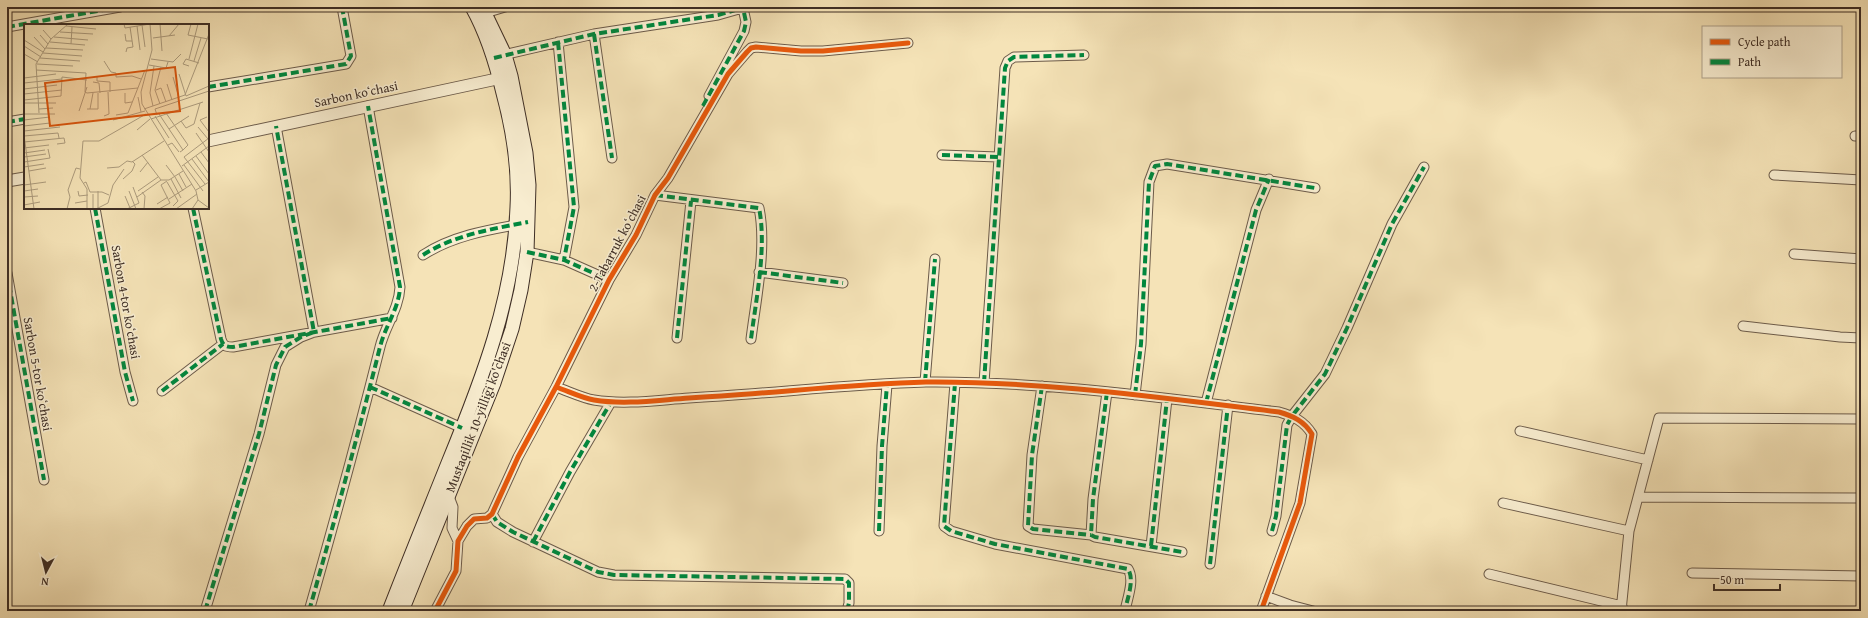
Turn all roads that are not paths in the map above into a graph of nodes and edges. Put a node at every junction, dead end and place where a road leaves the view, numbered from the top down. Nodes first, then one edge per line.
1 (120, 7) edge
2 (342, 7) edge
3 (472, 7) edge
4 (505, 7) edge
5 (745, 7) edge
6 (102, 8) edge
7 (483, 10) edge
8 (34, 23) edge
9 (24, 24) edge
10 (7, 27) edge
11 (594, 34) junction
12 (558, 42) junction
13 (908, 43) dead end
14 (1084, 55) dead end
15 (499, 56) junction
16 (505, 77) junction
17 (209, 87) edge
18 (368, 106) junction
19 (24, 118) edge
20 (7, 122) edge
21 (276, 126) junction
22 (209, 141) edge
23 (942, 155) dead end
24 (998, 157) junction
25 (612, 158) dead end
26 (1424, 167) dead end
27 (1774, 175) dead end
28 (24, 178) edge
29 (668, 178) junction
30 (1269, 179) junction
31 (1861, 180) edge
32 (7, 181) edge
33 (1315, 188) dead end
34 (655, 195) junction
35 (691, 201) junction
36 (95, 209) edge
37 (193, 209) edge
38 (522, 223) junction
39 (527, 252) junction
40 (1794, 254) dead end
41 (423, 255) dead end
42 (935, 259) dead end
43 (1861, 259) edge
44 (564, 260) junction
45 (760, 272) junction
46 (7, 273) edge
47 (609, 280) junction
48 (843, 283) dead end
49 (392, 318) junction
50 (1743, 326) dead end
51 (314, 332) junction
52 (677, 338) dead end
53 (1861, 338) edge
54 (751, 339) dead end
55 (223, 344) junction
56 (925, 382) junction
57 (955, 383) junction
58 (984, 383) junction
59 (887, 385) junction
60 (1042, 386) junction
61 (370, 387) junction
62 (556, 387) junction
63 (162, 391) dead end
64 (1107, 392) junction
65 (1135, 395) junction
66 (1167, 399) junction
67 (133, 401) dead end
68 (611, 402) junction
69 (1206, 403) junction
70 (1228, 405) junction
71 (1292, 416) junction
72 (1861, 419) edge
73 (462, 428) junction
74 (1520, 431) dead end
75 (1648, 460) junction
76 (44, 480) dead end
77 (448, 494) junction
78 (1640, 496) junction
79 (1861, 498) edge
80 (1503, 503) dead end
81 (492, 514) junction
82 (879, 531) dead end
83 (1272, 531) dead end
84 (1629, 531) junction
85 (1091, 535) junction
86 (458, 541) junction
87 (533, 542) junction
88 (1151, 546) junction
89 (1182, 552) dead end
90 (1210, 564) dead end
91 (1692, 573) dead end
92 (1489, 574) dead end
93 (1861, 576) edge
94 (1266, 596) junction
95 (1621, 609) edge
96 (205, 611) edge
97 (309, 611) edge
98 (388, 611) edge
99 (402, 611) edge
100 (435, 611) edge
101 (847, 611) edge
102 (1125, 611) edge
103 (1260, 611) edge
104 (1313, 611) edge

1 - 6 street
2 - 17 street
3 - 15 main road, Mustaqillik 10-yilligi ko'chasi
4 - 7 street
5 - 11 street
5 - 29 street, 2-Tabarruk koʻchasi
6 - 8 street
7 - 15 main road, Mustaqillik 10-yilligi ko'chasi
9 - 10 street
11 - 12 street
11 - 25 street
12 - 15 street
12 - 44 street
13 - 29 street, 2-Tabarruk koʻchasi
14 - 24 street
15 - 16 main road, Mustaqillik 10-yilligi ko'chasi
16 - 18 street, Sarbon koʻchasi
16 - 38 main road, Mustaqillik 10-yilligi ko'chasi
18 - 21 street, Sarbon koʻchasi
18 - 49 street
19 - 20 street
21 - 22 street, Sarbon koʻchasi
21 - 51 street
23 - 24 street
24 - 58 street
26 - 71 street
27 - 31 street
28 - 32 street
29 - 34 street, 2-Tabarruk koʻchasi
30 - 33 street
30 - 65 street
30 - 69 street
34 - 35 street, 2-Tabarruk koʻchasi
34 - 47 street, 2-Tabarruk koʻchasi
35 - 45 street, 2-Tabarruk koʻchasi
35 - 52 street
36 - 67 street, Sarbon 4-tor koʻchasi
37 - 55 street
38 - 39 main road, Mustaqillik 10-yilligi ko'chasi
38 - 41 street
38 - 73 main road, Mustaqillik 10-yilligi ko'chasi
39 - 44 street, 2-Tabarruk koʻchasi
39 - 77 main road, Mustaqillik 10-yilligi ko'chasi
40 - 43 street
42 - 56 street
44 - 47 street, 2-Tabarruk koʻchasi
45 - 48 street
45 - 54 street, 2-Tabarruk koʻchasi
46 - 76 street, Sarbon 5-tor koʻchasi
47 - 62 street, 2-Tabarruk koʻchasi
49 - 51 street
49 - 61 street
50 - 53 street
51 - 55 street
51 - 96 street
55 - 63 street
56 - 57 street
56 - 59 street
57 - 58 street
57 - 102 street
58 - 60 street
59 - 68 street
59 - 82 street
60 - 64 street
60 - 85 street
61 - 73 street
61 - 97 street
62 - 68 street
62 - 81 street, 2-Tabarruk koʻchasi
64 - 65 street
64 - 85 street
65 - 66 street
66 - 69 street
66 - 88 street
68 - 87 street
69 - 70 street
70 - 71 street
70 - 90 street
71 - 83 street
71 - 94 street
72 - 75 street
73 - 98 main road, Mustaqillik 10-yilligi ko'chasi
74 - 75 street
75 - 78 street
77 - 86 street
77 - 99 main road, Mustaqillik 10-yilligi ko'chasi
78 - 79 street
78 - 84 street
80 - 84 street
81 - 86 street
81 - 87 street
84 - 95 street
85 - 88 street
86 - 100 street
87 - 101 street
88 - 89 street
91 - 93 street
92 - 95 street
94 - 103 street
94 - 104 street

